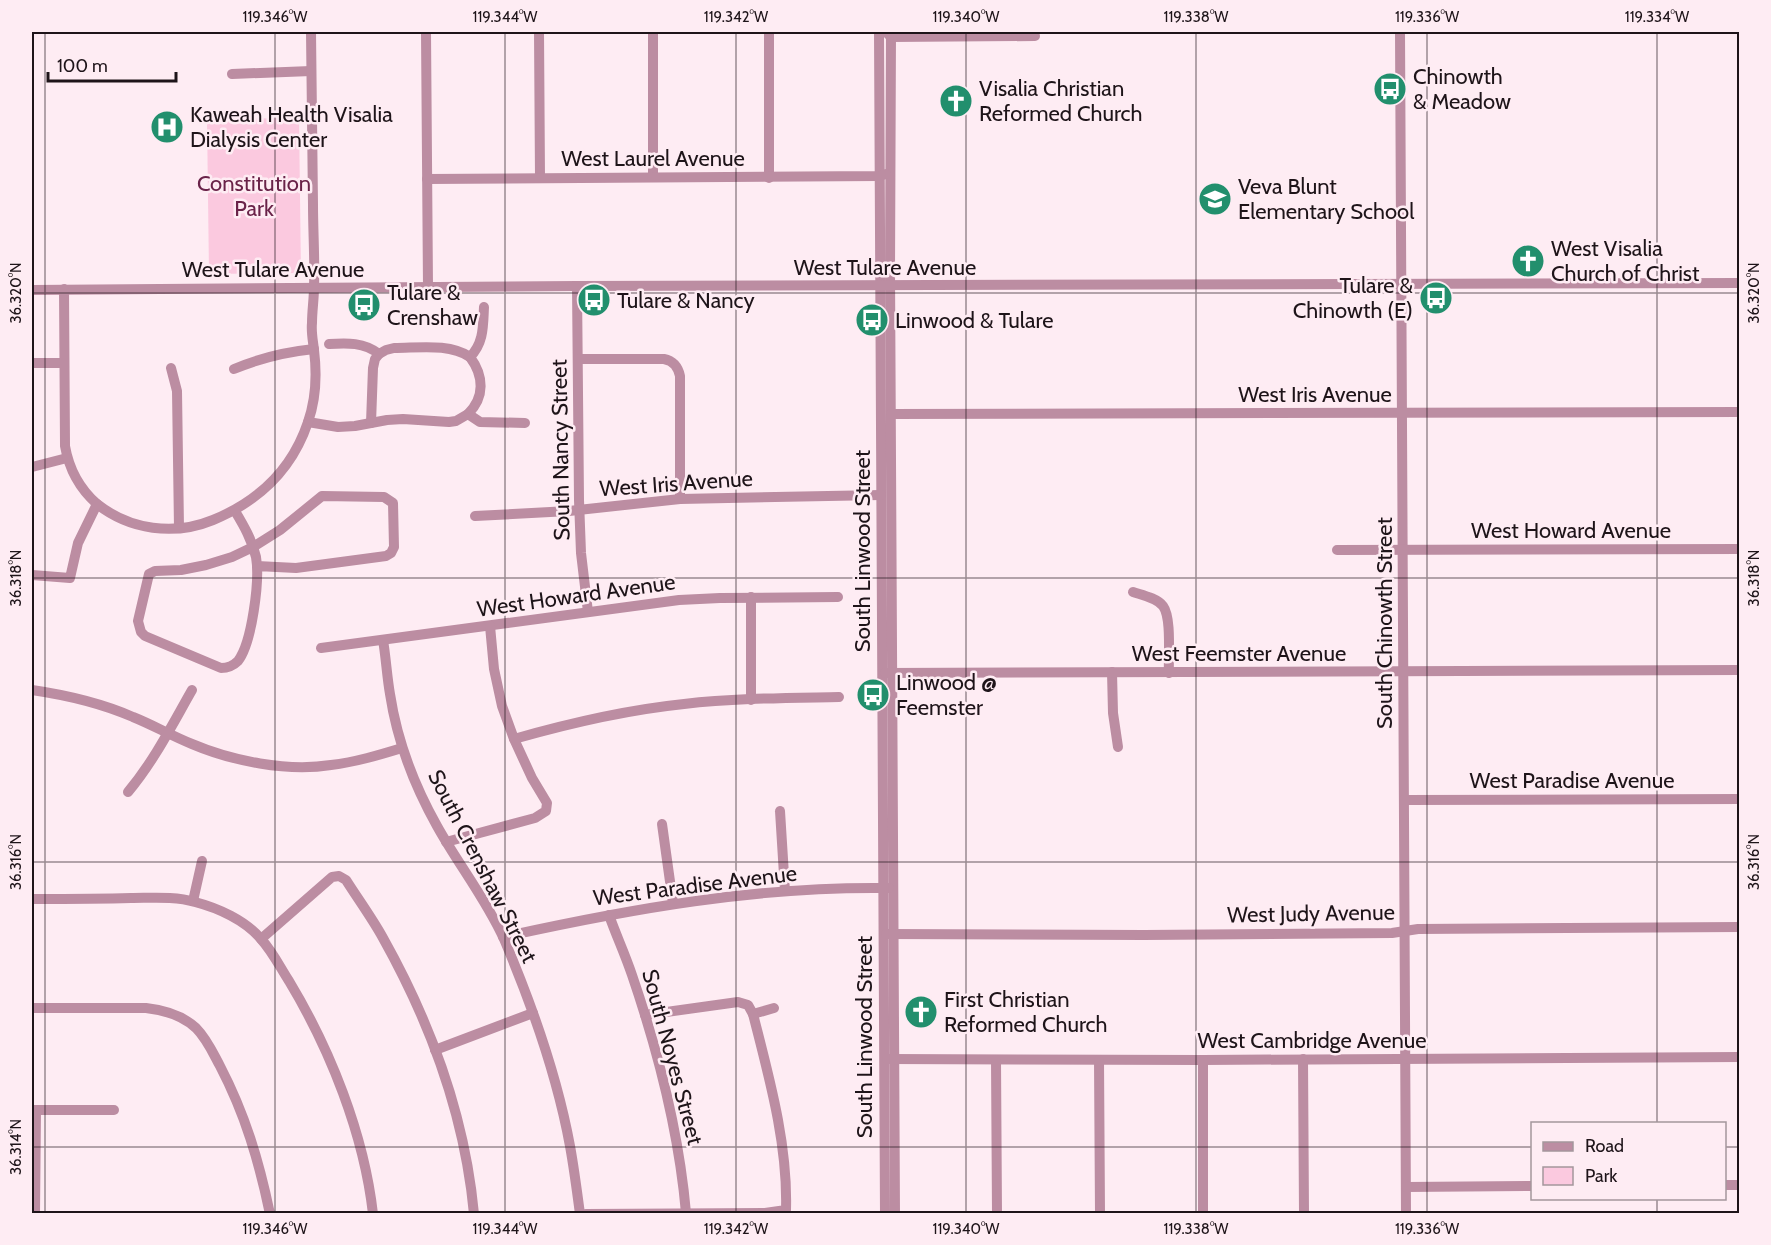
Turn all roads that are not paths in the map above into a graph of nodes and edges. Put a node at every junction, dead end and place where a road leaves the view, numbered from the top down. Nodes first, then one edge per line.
1 (311, 32) edge
2 (426, 32) edge
3 (539, 32) edge
4 (653, 32) edge
5 (769, 32) edge
6 (879, 32) edge
7 (1400, 32) edge
8 (889, 33) edge
9 (1035, 36) dead end
10 (312, 71) junction
11 (232, 74) dead end
12 (890, 162) junction
13 (879, 176) junction
14 (653, 177) junction
15 (540, 178) junction
16 (769, 178) junction
17 (427, 179) junction
18 (1740, 283) edge
19 (1400, 285) junction
20 (577, 286) junction
21 (885, 286) junction
22 (314, 287) junction
23 (428, 287) junction
24 (32, 290) edge
25 (64, 290) junction
26 (484, 307) dead end
27 (328, 344) dead end
28 (314, 350) junction
29 (379, 354) junction
30 (470, 357) junction
31 (578, 359) junction
32 (32, 363) edge
33 (63, 363) junction
34 (171, 368) dead end
35 (234, 369) dead end
36 (1740, 412) edge
37 (1402, 413) junction
38 (468, 414) junction
39 (891, 414) junction
40 (308, 422) junction
41 (370, 423) junction
42 (525, 423) dead end
43 (880, 425) junction
44 (67, 459) junction
45 (32, 467) edge
46 (881, 495) junction
47 (680, 499) junction
48 (97, 504) junction
49 (579, 510) junction
50 (236, 511) junction
51 (475, 516) dead end
52 (179, 528) junction
53 (253, 547) junction
54 (1740, 549) edge
55 (1337, 550) dead end
56 (1404, 550) junction
57 (257, 566) junction
58 (32, 575) edge
59 (1133, 592) dead end
60 (752, 597) junction
61 (838, 597) dead end
62 (588, 612) junction
63 (490, 626) junction
64 (383, 640) junction
65 (321, 648) dead end
66 (1740, 670) edge
67 (1112, 672) junction
68 (1404, 672) junction
69 (887, 673) junction
70 (1169, 673) junction
71 (32, 690) edge
72 (192, 690) dead end
73 (839, 697) dead end
74 (751, 700) junction
75 (168, 733) junction
76 (514, 739) junction
77 (1118, 747) dead end
78 (402, 748) junction
79 (128, 792) dead end
80 (1740, 798) edge
81 (1404, 800) junction
82 (780, 811) dead end
83 (662, 824) dead end
84 (446, 842) junction
85 (202, 861) dead end
86 (888, 887) junction
87 (785, 891) junction
88 (32, 899) edge
89 (193, 901) junction
90 (674, 903) junction
91 (609, 915) junction
92 (1740, 927) edge
93 (1405, 931) junction
94 (888, 934) junction
95 (503, 937) junction
96 (261, 939) junction
97 (32, 1008) edge
98 (774, 1008) dead end
99 (532, 1012) junction
100 (753, 1014) junction
101 (645, 1015) junction
102 (435, 1050) junction
103 (1740, 1057) edge
104 (889, 1059) junction
105 (1303, 1059) junction
106 (1406, 1059) junction
107 (996, 1060) junction
108 (1099, 1060) junction
109 (1203, 1060) junction
110 (34, 1110) edge
111 (114, 1110) dead end
112 (1531, 1186) edge
113 (1406, 1187) junction
114 (686, 1213) edge
115 (35, 1214) edge
116 (270, 1214) edge
117 (373, 1214) edge
118 (474, 1214) edge
119 (580, 1214) edge
120 (586, 1214) edge
121 (885, 1214) edge
122 (895, 1214) edge
123 (997, 1214) edge
124 (1100, 1214) edge
125 (1203, 1214) edge
126 (1304, 1214) edge
127 (1406, 1214) edge

1 - 10 street
2 - 17 street
3 - 15 street
4 - 14 street
5 - 16 street
6 - 13 street, South Linwood Street
7 - 19 street, South Chinowth Street
8 - 9 street
8 - 12 street, South Linwood Street
10 - 11 street
10 - 22 street
12 - 13 street
12 - 21 street, South Linwood Street
13 - 16 street, West Laurel Avenue
13 - 21 street, South Linwood Street
14 - 15 street, West Laurel Avenue
14 - 16 street, West Laurel Avenue
15 - 17 street, West Laurel Avenue
17 - 23 street
18 - 19 street, West Tulare Avenue
19 - 21 street, West Tulare Avenue
19 - 37 street, South Chinowth Street
20 - 21 street, West Tulare Avenue
20 - 23 street, West Tulare Avenue
20 - 31 street, South Nancy Street
21 - 39 street, South Linwood Street
21 - 43 street, South Linwood Street
22 - 23 street, West Tulare Avenue
22 - 25 street, West Tulare Avenue
22 - 28 street
24 - 25 street, West Tulare Avenue
25 - 33 street
26 - 30 street
27 - 29 street
28 - 35 street
28 - 40 street
29 - 30 street
29 - 41 street
30 - 38 street
31 - 47 street
31 - 49 street, South Nancy Street
32 - 33 street
33 - 44 street
34 - 52 street
36 - 37 street, West Iris Avenue
37 - 39 street, West Iris Avenue
37 - 56 street, South Chinowth Street
38 - 41 street
38 - 42 street
39 - 43 street
39 - 69 street, South Linwood Street
40 - 41 street
40 - 50 street
43 - 46 street, South Linwood Street
44 - 45 street
44 - 48 street
46 - 47 street, West Iris Avenue
46 - 69 street, South Linwood Street
47 - 49 street, West Iris Avenue
48 - 52 street
48 - 58 street
49 - 51 street, West Iris Avenue
49 - 62 street, South Nancy Street
50 - 52 street
50 - 53 street
53 - 57 street
53 - 57 street
53 - 57 street
54 - 56 street, West Howard Avenue
55 - 56 street, West Howard Avenue
56 - 68 street, South Chinowth Street
59 - 70 street
60 - 61 street, West Howard Avenue
60 - 62 street, West Howard Avenue
60 - 74 street
62 - 63 street, West Howard Avenue
63 - 64 street, West Howard Avenue
63 - 76 street
64 - 65 street, West Howard Avenue
64 - 78 street, South Crenshaw Street
66 - 68 street, West Feemster Avenue
67 - 69 street, West Feemster Avenue
67 - 70 street, West Feemster Avenue
67 - 77 street
68 - 70 street, West Feemster Avenue
68 - 81 street, South Chinowth Street
69 - 86 street, South Linwood Street
71 - 75 street
72 - 75 street
73 - 74 street
74 - 76 street
75 - 78 street
75 - 79 street
76 - 84 street
78 - 84 street, South Crenshaw Street
80 - 81 street, West Paradise Avenue
81 - 93 street, South Chinowth Street
82 - 87 street
83 - 90 street
84 - 95 street, South Crenshaw Street
85 - 89 street
86 - 87 street, West Paradise Avenue
86 - 94 street, South Linwood Street
87 - 90 street, West Paradise Avenue
88 - 89 street
89 - 96 street
90 - 91 street, West Paradise Avenue
91 - 95 street, West Paradise Avenue
91 - 101 street, South Noyes Street
92 - 93 street, West Judy Avenue
93 - 94 street, West Judy Avenue
93 - 106 street, South Chinowth Street
94 - 104 street, South Linwood Street
95 - 99 street, South Crenshaw Street
96 - 102 street
96 - 117 street
97 - 116 street
98 - 100 street
99 - 102 street
99 - 119 street, South Crenshaw Street
100 - 101 street
100 - 114 street
101 - 114 street, South Noyes Street
102 - 118 street
103 - 106 street, West Cambridge Avenue
104 - 107 street, West Cambridge Avenue
104 - 121 street, South Linwood Street
104 - 122 street, South Linwood Street
105 - 106 street, West Cambridge Avenue
105 - 109 street, West Cambridge Avenue
105 - 126 street
106 - 113 street, South Chinowth Street
107 - 108 street, West Cambridge Avenue
107 - 123 street
108 - 109 street, West Cambridge Avenue
108 - 124 street
109 - 125 street
110 - 111 street
110 - 115 street
112 - 113 street
113 - 127 street, South Chinowth Street
114 - 120 street

